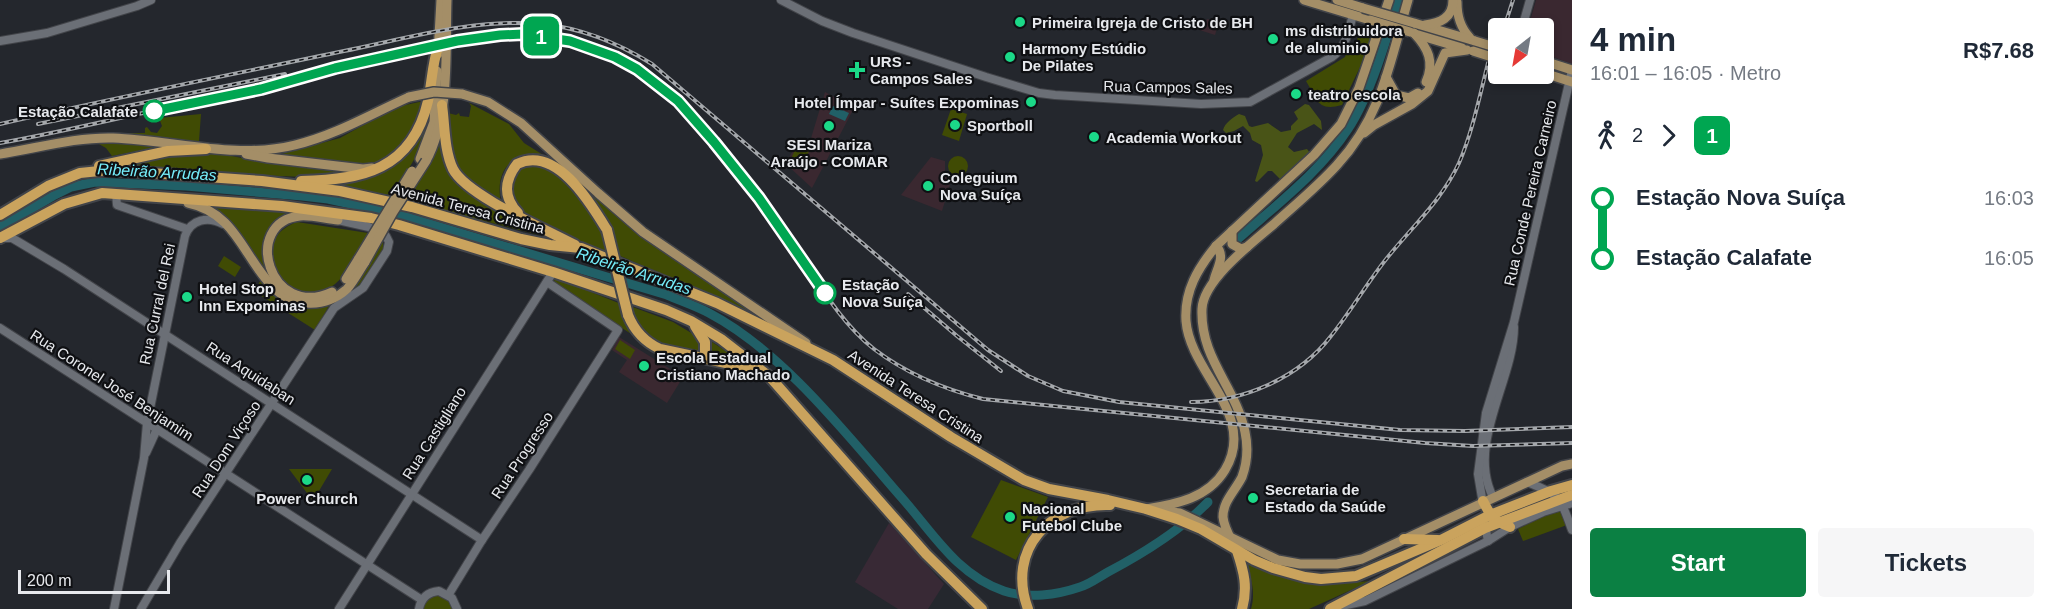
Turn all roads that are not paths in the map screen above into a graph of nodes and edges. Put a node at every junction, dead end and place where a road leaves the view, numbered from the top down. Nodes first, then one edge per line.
1 (151, 0) edge
2 (441, 0) edge
3 (447, 0) edge
4 (781, 0) edge
5 (1304, 0) edge
6 (1337, 0) edge
7 (1389, 0) edge
8 (1408, 0) edge
9 (1455, 0) edge
10 (1530, 0) edge
11 (1353, 15) junction
12 (1525, 18) edge
13 (1415, 29) junction
14 (1474, 40) junction
15 (0, 41) edge
16 (1488, 45) edge
17 (438, 47) junction
18 (1470, 50) junction
19 (1488, 56) edge
20 (1554, 64) edge
21 (1572, 70) edge
22 (1554, 76) edge
23 (1386, 77) junction
24 (1571, 82) edge
25 (442, 105) junction
26 (1359, 137) junction
27 (206, 149) junction
28 (230, 151) junction
29 (0, 154) edge
30 (423, 160) junction
31 (111, 163) junction
32 (383, 166) junction
33 (146, 172) junction
34 (80, 173) junction
35 (262, 181) junction
36 (116, 194) junction
37 (156, 196) junction
38 (0, 215) edge
39 (522, 217) junction
40 (371, 218) junction
41 (338, 220) junction
42 (230, 228) junction
43 (187, 230) junction
44 (1232, 231) junction
45 (1, 238) edge
46 (1247, 246) junction
47 (581, 248) junction
48 (1214, 250) junction
49 (362, 260) junction
50 (553, 272) junction
51 (547, 282) junction
52 (1212, 285) junction
53 (692, 321) junction
54 (0, 328) edge
55 (164, 334) junction
56 (705, 358) junction
57 (833, 360) junction
58 (770, 377) junction
59 (272, 403) junction
60 (147, 423) junction
61 (158, 429) junction
62 (144, 458) junction
63 (1572, 464) edge
64 (225, 474) junction
65 (1527, 482) junction
66 (1572, 485) edge
67 (1551, 491) junction
68 (411, 494) junction
69 (1572, 495) edge
70 (1488, 499) junction
71 (1561, 502) junction
72 (1572, 503) edge
73 (1146, 509) junction
74 (1489, 521) junction
75 (1202, 527) junction
76 (1510, 527) junction
77 (1572, 530) edge
78 (1231, 537) junction
79 (1404, 539) junction
80 (482, 540) junction
81 (1441, 540) junction
82 (1488, 541) junction
83 (1237, 551) junction
84 (367, 565) junction
85 (449, 594) junction
86 (422, 600) junction
87 (1026, 605) edge
88 (1332, 608) edge
89 (114, 609) edge
90 (141, 609) edge
91 (339, 609) edge
92 (419, 609) edge
93 (457, 609) edge
94 (982, 609) edge
95 (1242, 609) edge

1 - 15 street
2 - 17 main road
3 - 25 main road
4 - 11 street, Rua Campos Sales
5 - 11 main road
6 - 13 main road, bridge
7 - 44 main road
8 - 23 main road
9 - 13 main road
9 - 14 main road
10 - 12 street
11 - 13 main road, bridge
13 - 14 main road
13 - 18 main road
13 - 23 main road
14 - 16 main road, bridge
17 - 30 main road
17 - 32 highway
18 - 19 main road, bridge
18 - 26 main road
20 - 21 main road
21 - 24 street, Rua Conde Pereira Carneiro
22 - 24 main road
23 - 26 main road
24 - 70 street, Rua Conde Pereira Carneiro
25 - 30 main road
25 - 39 highway
26 - 46 main road
27 - 28 main road
27 - 29 main road
27 - 31 highway
28 - 32 main road
28 - 57 main road, bridge
30 - 49 main road, bridge
31 - 33 highway
31 - 34 highway
32 - 35 highway
33 - 34 highway, Avenida Teresa Cristina
33 - 35 highway, Avenida Teresa Cristina
34 - 38 highway, Avenida Teresa Cristina
35 - 47 highway, Avenida Teresa Cristina
36 - 37 highway
36 - 43 street
36 - 45 highway
37 - 40 highway
37 - 42 main road
39 - 47 highway
39 - 56 highway, bridge
40 - 41 highway
40 - 50 highway
41 - 49 main road
41 - 59 street, Rua Dom Viçoso
42 - 43 street, Rua Curral del Rei
42 - 49 main road
43 - 55 street, Rua Curral del Rei
44 - 46 main road
44 - 48 main road
45 - 55 street, Rua Aquidaban
46 - 52 main road
47 - 57 highway, Avenida Teresa Cristina
48 - 52 main road
48 - 73 main road
50 - 51 street, Rua Castigliano
50 - 53 highway
51 - 68 street, Rua Castigliano
51 - 80 street, Rua Progresso
52 - 78 main road
53 - 56 highway
53 - 58 highway
54 - 60 street, Rua Coronel José Benjamim
55 - 59 street, Rua Aquidaban
55 - 60 street, Rua Curral del Rei
56 - 58 highway
57 - 73 highway, Avenida Teresa Cristina
58 - 94 highway
59 - 64 street, Rua Dom Viçoso
59 - 68 street, Rua Aquidaban
60 - 61 street, Rua Coronel José Benjamim
60 - 62 street, Rua Curral del Rei
61 - 62 street
61 - 64 street, Rua Coronel José Benjamim
62 - 89 street, Rua Curral del Rei
63 - 65 main road
64 - 84 street, Rua Coronel José Benjamim
64 - 90 street, Rua Dom Viçoso
65 - 67 street
65 - 70 main road
66 - 67 highway
67 - 71 street
67 - 74 highway
68 - 80 street, Rua Aquidaban
68 - 84 street, Rua Castigliano
69 - 71 highway
70 - 74 highway
70 - 79 main road
71 - 72 street
71 - 74 highway
71 - 76 street
71 - 77 street
73 - 75 highway
73 - 87 highway
74 - 76 highway
74 - 81 highway
74 - 82 street
74 - 88 highway
75 - 78 main road
75 - 83 highway
76 - 82 street
78 - 79 main road
78 - 83 main road
79 - 81 highway
80 - 85 street, Rua Progresso
81 - 83 highway
82 - 88 street
83 - 95 highway
84 - 86 street, Rua Coronel José Benjamim
84 - 91 street, Rua Castigliano
85 - 86 street
85 - 93 street
86 - 92 street

